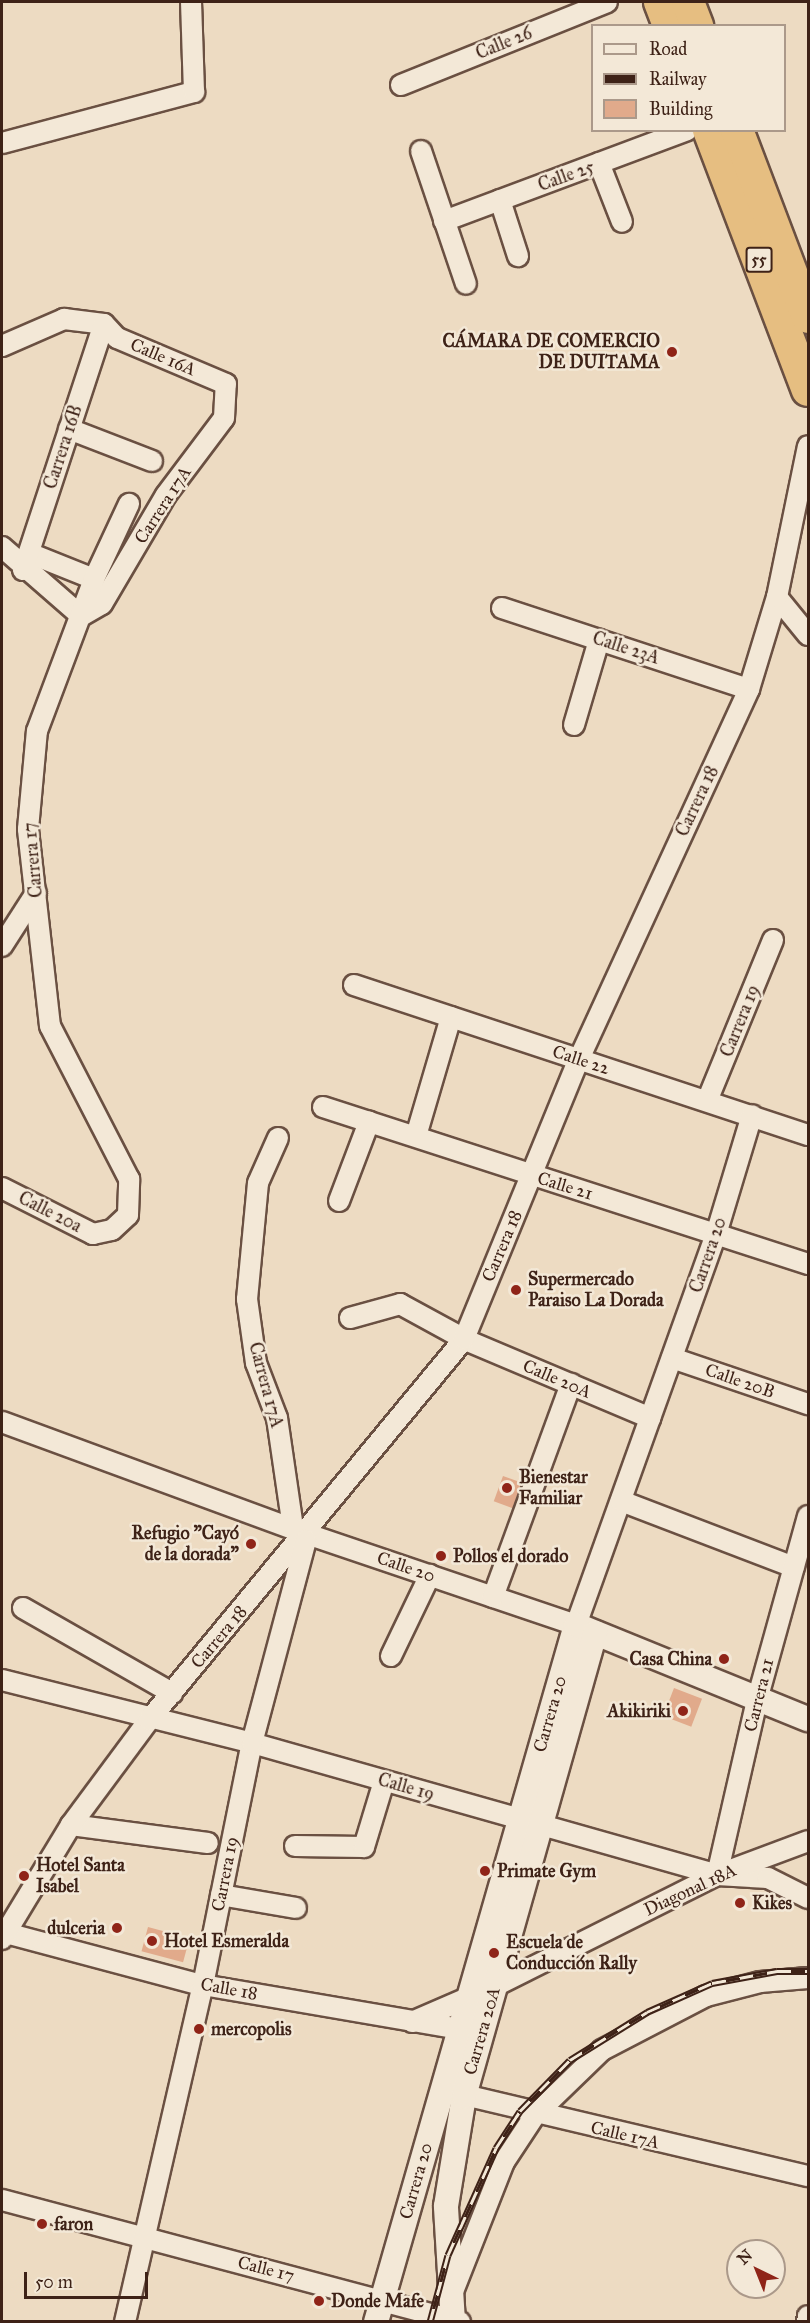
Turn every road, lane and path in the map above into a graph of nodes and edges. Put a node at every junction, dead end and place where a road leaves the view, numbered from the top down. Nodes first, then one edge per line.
1 (191, 2) edge
2 (607, 2) edge
3 (660, 2) edge
4 (688, 2) edge
5 (668, 24) edge
6 (696, 24) edge
7 (401, 85) dead end
8 (682, 132) edge
9 (710, 132) edge
10 (738, 132) edge
11 (2, 143) edge
12 (421, 151) dead end
13 (599, 163) junction
14 (500, 200) junction
15 (444, 221) junction
16 (622, 222) dead end
17 (518, 256) dead end
18 (466, 284) dead end
19 (796, 307) edge
20 (104, 324) junction
21 (2, 346) edge
22 (226, 384) joint
23 (808, 388) edge
24 (69, 429) junction
25 (808, 446) edge
26 (152, 461) dead end
27 (129, 504) dead end
28 (2, 547) edge
29 (26, 561) junction
30 (94, 579) junction
31 (777, 597) junction
32 (502, 608) dead end
33 (81, 616) junction
34 (808, 635) edge
35 (599, 640) junction
36 (748, 689) junction
37 (574, 725) dead end
38 (36, 892) junction
39 (773, 940) dead end
40 (2, 946) edge
41 (354, 985) dead end
42 (451, 1017) junction
43 (579, 1059) junction
44 (707, 1101) junction
45 (323, 1107) dead end
46 (752, 1115) junction
47 (369, 1122) junction
48 (808, 1135) edge
49 (416, 1136) junction
50 (278, 1138) dead end
51 (532, 1176) junction
52 (2, 1188) edge
53 (339, 1201) dead end
54 (128, 1215) joint
55 (717, 1231) junction
56 (808, 1264) edge
57 (350, 1318) dead end
58 (464, 1339) junction
59 (672, 1358) junction
60 (571, 1384) junction
61 (808, 1404) edge
62 (650, 1418) junction
63 (2, 1422) edge
64 (621, 1501) junction
65 (808, 1516) edge
66 (300, 1531) junction
67 (794, 1566) junction
68 (430, 1575) junction
69 (493, 1597) junction
70 (23, 1608) dead end
71 (585, 1629) junction
72 (391, 1656) dead end
73 (2, 1680) edge
74 (172, 1693) junction
75 (757, 1700) junction
76 (808, 1719) edge
77 (149, 1720) junction
78 (252, 1743) junction
79 (384, 1781) junction
80 (529, 1822) junction
81 (71, 1825) junction
82 (808, 1841) edge
83 (208, 1843) dead end
84 (295, 1846) dead end
85 (717, 1875) junction
86 (790, 1890) junction
87 (221, 1895) junction
88 (808, 1898) edge
89 (296, 1908) dead end
90 (808, 1910) edge
91 (2, 1934) edge
92 (808, 1978) edge
93 (203, 1985) junction
94 (495, 1986) junction
95 (469, 1998) junction
96 (412, 2022) junction
97 (459, 2029) junction
98 (453, 2092) junction
99 (535, 2115) junction
100 (808, 2176) edge
101 (2, 2200) edge
102 (446, 2206) junction
103 (409, 2207) junction
104 (145, 2238) junction
105 (379, 2310) edge
106 (454, 2315) edge
107 (808, 2316) edge
108 (125, 2322) edge
109 (807, 2322) edge

1 - 11 street
2 - 7 street, Calle 26
3 - 5 highway
4 - 6 highway
8 - 13 street, Calle 25
9 - 19 highway, 55
10 - 19 highway, 55
12 - 15 street
13 - 14 street, Calle 25
13 - 16 street
14 - 15 street, Calle 25
14 - 17 street
15 - 18 street
19 - 23 highway, 55
20 - 21 street
20 - 22 street, Calle 16A
20 - 24 street, Carrera 16B
22 - 33 street, Carrera 17A
24 - 26 street
24 - 29 street, Carrera 16B
25 - 31 street, Carrera 18
27 - 30 street, Carrera 17
28 - 29 street
29 - 30 street
29 - 33 street
30 - 33 street, Carrera 17
31 - 34 street
31 - 36 street, Carrera 18
32 - 35 street, Calle 23A
33 - 38 street, Carrera 17
35 - 36 street, Calle 23A
35 - 37 street
36 - 43 street, Carrera 18
38 - 40 street
38 - 54 street, Carrera 17
39 - 44 street, Carrera 19
41 - 42 street, Calle 22
42 - 43 street, Calle 22
42 - 49 street
43 - 44 street, Calle 22
43 - 51 street, Carrera 18
44 - 46 street, Calle 22
45 - 47 street, Calle 21
46 - 48 street, Calle 22
46 - 55 street, Carrera 20
47 - 49 street, Calle 21
47 - 53 street
49 - 51 street, Calle 21
50 - 66 street, Carrera 17A
51 - 55 street, Calle 21
51 - 58 street, Carrera 18
52 - 54 street, Calle 20a
55 - 56 street, Calle 21
55 - 59 street, Carrera 20
57 - 58 street, Calle 20A
58 - 60 street, Calle 20A
58 - 66 street, Carrera 18
59 - 61 street, Calle 20B
59 - 62 street, Carrera 20
60 - 62 street, Calle 20A
60 - 69 street
62 - 64 street, Carrera 20
63 - 66 street, Calle 20
64 - 67 street
64 - 71 street, Carrera 20
65 - 67 street, Carrera 21
66 - 68 street, Calle 20
66 - 74 street, Carrera 18
66 - 78 street, Carrera 19
67 - 75 street, Carrera 21
68 - 69 street, Calle 20
68 - 72 street
69 - 71 street, Calle 20
70 - 74 street
71 - 75 street, Calle 20
71 - 80 street, Carrera 20
73 - 77 street, Calle 19
74 - 77 street, Carrera 18
75 - 76 street, Calle 20
75 - 85 street, Carrera 21
77 - 78 street, Calle 19
77 - 81 street, Carrera 18
78 - 79 street, Calle 19
78 - 87 street, Carrera 19
79 - 80 street, Calle 19
79 - 84 street
80 - 85 street, Calle 19
80 - 94 street, Carrera 20A
80 - 95 street, Carrera 20
81 - 83 street
81 - 91 street, Carrera 18
82 - 85 street, Diagonal 18A
85 - 86 street, Calle 19
85 - 94 street, Diagonal 18A
86 - 88 street, Calle 19
86 - 90 street
87 - 89 street
87 - 93 street, Carrera 19
91 - 93 street, Calle 18
92 - 99 street
93 - 96 street, Calle 18
93 - 104 street, Carrera 19
94 - 95 street, Diagonal 18A
94 - 98 street, Carrera 20A
95 - 96 street, Diagonal 18A
95 - 97 street, Carrera 20
96 - 97 street, Calle 18
97 - 98 street, Carrera 20
98 - 99 street, Calle 17A
98 - 102 street, Carrera 20A
98 - 103 street, Carrera 20
99 - 100 street, Calle 17A
99 - 106 street
101 - 104 street, Calle 17
102 - 103 street
102 - 106 street, Carrera 20A
103 - 105 street, Carrera 20
104 - 105 street, Calle 17
104 - 108 street, Carrera 19
105 - 106 street, Calle 17
107 - 109 street

